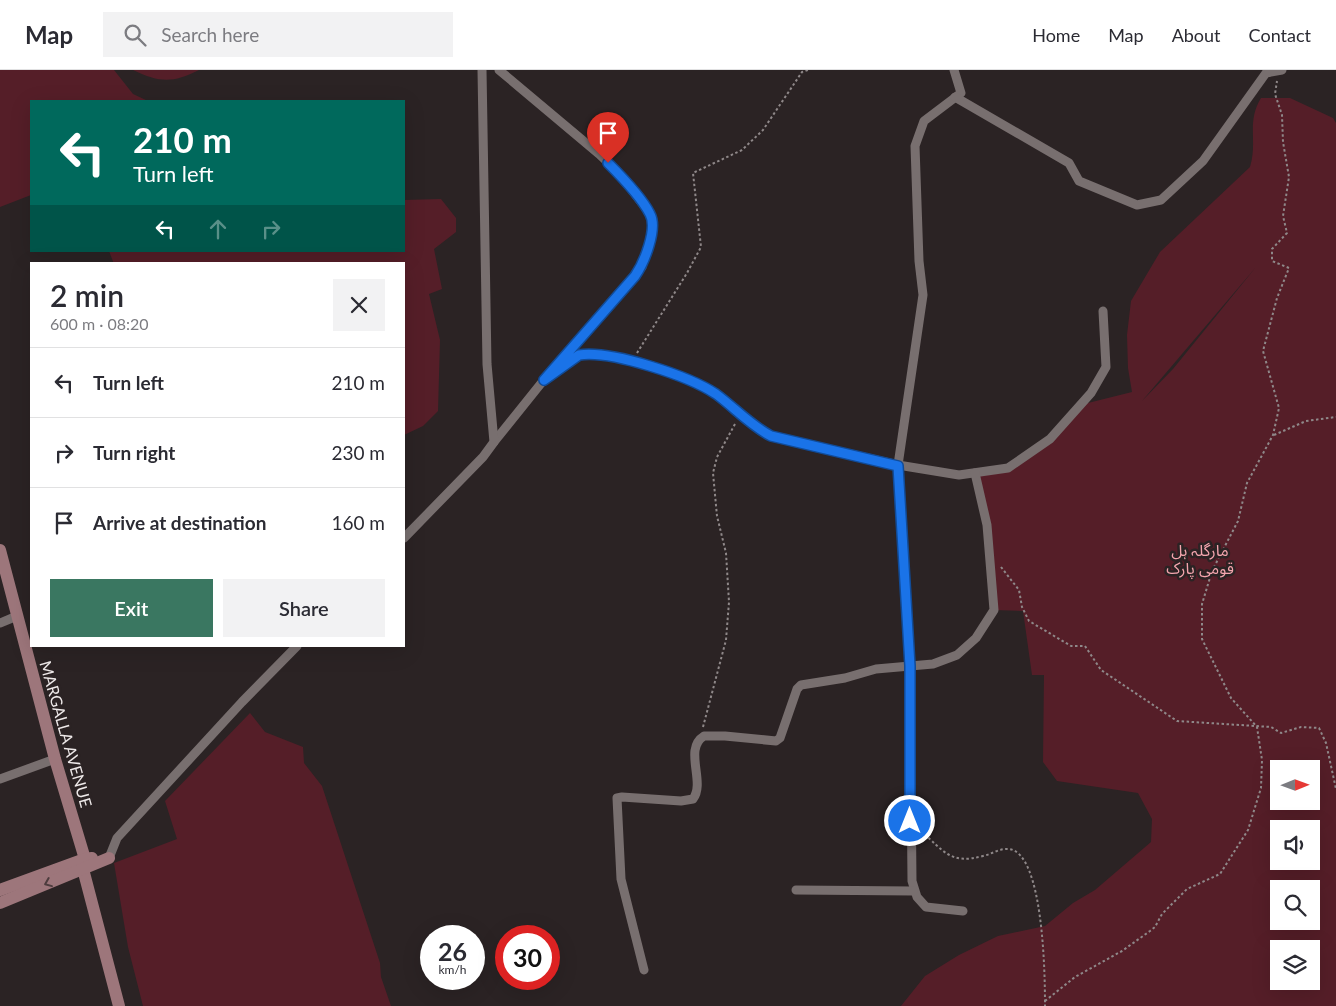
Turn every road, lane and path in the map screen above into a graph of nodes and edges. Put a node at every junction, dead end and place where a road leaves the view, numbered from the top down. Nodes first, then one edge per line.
1 (482, 70) edge
2 (499, 70) edge
3 (808, 70) edge
4 (954, 70) edge
5 (1282, 70) edge
6 (1277, 82) dead end
7 (955, 97) junction
8 (1103, 311) dead end
9 (631, 362) junction
10 (544, 380) junction
11 (740, 416) junction
12 (1336, 418) edge
13 (1273, 435) junction
14 (494, 442) junction
15 (898, 466) junction
16 (975, 473) junction
17 (405, 537) edge
18 (0, 550) edge
19 (990, 554) junction
20 (17, 616) junction
21 (0, 623) edge
22 (296, 647) edge
23 (910, 666) junction
24 (1257, 727) junction
25 (700, 739) junction
26 (54, 759) junction
27 (0, 779) edge
28 (1336, 790) edge
29 (910, 821) junction
30 (109, 858) joint
31 (84, 864) junction
32 (0, 890) edge
33 (796, 890) dead end
34 (914, 891) junction
35 (0, 903) edge
36 (963, 912) dead end
37 (644, 970) dead end
38 (1045, 1001) junction
39 (119, 1006) edge
40 (1045, 1006) edge

1 - 14 street
2 - 10 street
3 - 9 path
4 - 7 street
5 - 7 street
6 - 13 path
7 - 15 street
8 - 16 street
9 - 10 street
9 - 11 street
10 - 14 street
11 - 15 street
11 - 25 path
12 - 13 path
13 - 24 path
14 - 17 street
15 - 16 street
15 - 23 street
16 - 19 street
18 - 20 street, MARGALLA AVENUE
19 - 23 street
19 - 24 path
20 - 21 street
20 - 26 street, MARGALLA AVENUE
22 - 30 street
23 - 25 street
23 - 29 street
24 - 28 path
24 - 38 path
25 - 37 street
26 - 27 street
26 - 31 street, MARGALLA AVENUE
29 - 34 street
29 - 38 path
30 - 31 street
31 - 32 street
31 -> 35 street
31 - 39 street, MARGALLA AVENUE
33 - 34 street
34 - 36 street
38 - 40 path

